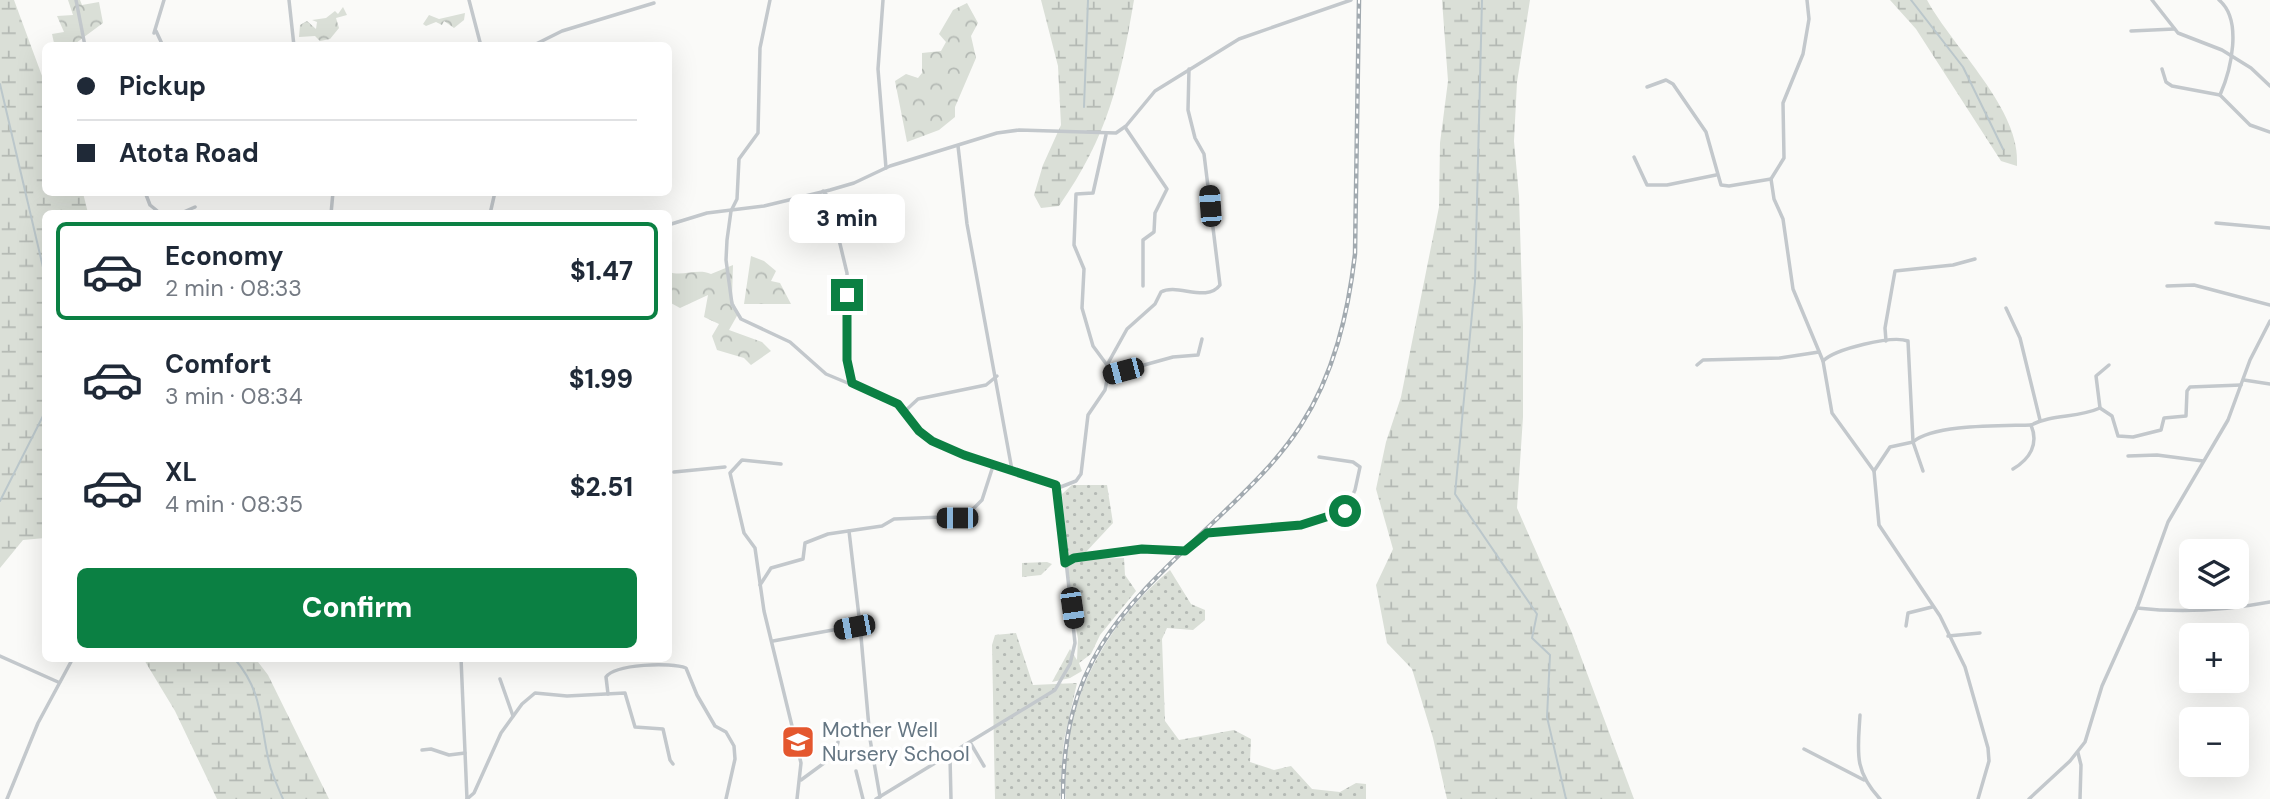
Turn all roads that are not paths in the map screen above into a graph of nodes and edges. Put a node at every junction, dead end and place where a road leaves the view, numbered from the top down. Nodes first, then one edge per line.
1 (76, 0) edge
2 (164, 0) edge
3 (289, 0) edge
4 (468, 0) edge
5 (770, 0) edge
6 (883, 0) edge
7 (1350, 0) edge
8 (1807, 0) edge
9 (2152, 0) edge
10 (2219, 0) edge
11 (654, 3) dead end
12 (2174, 29) junction
13 (2132, 31) dead end
14 (84, 42) edge
15 (161, 42) edge
16 (294, 42) edge
17 (480, 42) edge
18 (540, 42) edge
19 (2229, 57) junction
20 (1189, 69) junction
21 (2162, 69) dead end
22 (2270, 86) edge
23 (1647, 87) dead end
24 (2220, 95) junction
25 (1125, 127) junction
26 (2270, 132) edge
27 (1106, 135) junction
28 (958, 146) junction
29 (1634, 157) dead end
30 (886, 168) junction
31 (1716, 175) junction
32 (1771, 179) junction
33 (823, 191) junction
34 (195, 207) dead end
35 (188, 210) edge
36 (731, 211) junction
37 (2216, 223) dead end
38 (672, 224) edge
39 (2270, 228) edge
40 (1975, 259) dead end
41 (1143, 286) dead end
42 (2167, 286) dead end
43 (2270, 306) edge
44 (2006, 309) dead end
45 (2270, 321) edge
46 (1202, 339) dead end
47 (1886, 341) junction
48 (1819, 352) junction
49 (1823, 361) junction
50 (1107, 365) junction
51 (1697, 365) dead end
52 (2109, 365) dead end
53 (1108, 375) junction
54 (997, 376) junction
55 (2244, 380) junction
56 (852, 383) junction
57 (2270, 384) edge
58 (2241, 385) junction
59 (2100, 408) junction
60 (904, 412) junction
61 (2040, 420) junction
62 (2031, 425) junction
63 (1913, 442) junction
64 (2128, 456) dead end
65 (1319, 457) dead end
66 (2203, 461) junction
67 (781, 464) dead end
68 (993, 466) junction
69 (725, 467) dead end
70 (2013, 469) dead end
71 (1012, 470) junction
72 (1874, 471) junction
73 (1923, 471) dead end
74 (674, 472) dead end
75 (1058, 488) junction
76 (849, 531) junction
77 (1065, 563) junction
78 (760, 587) junction
79 (2270, 602) edge
80 (1932, 607) junction
81 (2137, 608) junction
82 (860, 625) junction
83 (1906, 626) dead end
84 (1980, 633) dead end
85 (1948, 636) junction
86 (773, 641) junction
87 (0, 656) edge
88 (70, 662) edge
89 (461, 662) edge
90 (500, 679) dead end
91 (58, 681) junction
92 (608, 694) junction
93 (1860, 715) dead end
94 (513, 716) junction
95 (838, 742) dead end
96 (971, 744) junction
97 (1804, 749) dead end
98 (422, 750) dead end
99 (465, 753) junction
100 (2078, 753) junction
101 (950, 757) junction
102 (673, 764) dead end
103 (984, 766) dead end
104 (856, 771) dead end
105 (801, 780) junction
106 (1864, 780) junction
107 (7, 799) edge
108 (467, 799) edge
109 (726, 799) edge
110 (797, 799) edge
111 (863, 799) edge
112 (879, 799) edge
113 (951, 799) edge
114 (1880, 799) edge
115 (1978, 799) edge
116 (2029, 799) edge
117 (2080, 799) edge

1 - 14 street
2 - 15 street
3 - 16 street
4 - 17 street
5 - 36 street
6 - 30 street
7 - 20 street
8 - 32 street
9 - 12 street
10 - 19 street
11 - 18 street
12 - 13 street
12 - 19 street
19 - 22 street
19 - 24 street
20 - 25 street
20 - 50 street
21 - 24 street
23 - 31 street
24 - 26 street
25 - 27 street
25 - 41 street
27 - 28 street
27 - 50 street
28 - 30 street
28 - 54 street
29 - 31 street
30 - 33 street
31 - 32 street
32 - 48 street
33 - 36 street
33 - 56 street
34 - 35 street
36 - 38 street
36 - 56 street
37 - 39 street
40 - 47 street
42 - 43 street
44 - 61 street
45 - 55 street
46 - 53 street
47 - 49 street
47 - 63 street
48 - 49 street
48 - 51 street
49 - 72 street
50 - 53 street
52 - 59 street
53 - 75 street
54 - 60 street
54 - 71 street
55 - 57 street
55 - 58 street
56 - 60 street
58 - 59 street
58 - 66 street
59 - 61 street
60 - 68 street
61 - 62 street
62 - 63 street
62 - 70 street
63 - 72 street
63 - 73 street
64 - 66 street
65 - 77 street
66 - 81 street
67 - 78 street
68 - 71 street
68 - 76 street
69 - 74 street
71 - 75 street
72 - 80 street
75 - 77 street
76 - 78 street
76 - 82 street
77 - 96 street
78 - 86 street
79 - 81 street
80 - 83 street
80 - 85 street
81 - 100 street
82 - 86 street
82 - 112 street
84 - 85 street
85 - 115 street
86 - 105 street
87 - 91 street
88 - 91 street
89 - 99 street
90 - 94 street
91 - 107 street
92 - 94 street
92 - 102 street
92 - 109 street
93 - 106 street
94 - 108 street
95 - 105 street
96 - 101 street
96 - 103 street
97 - 106 street
98 - 99 street
99 - 108 street
100 - 116 street
100 - 117 street
101 - 112 street
101 - 113 street
104 - 111 street
105 - 110 street
106 - 114 street

